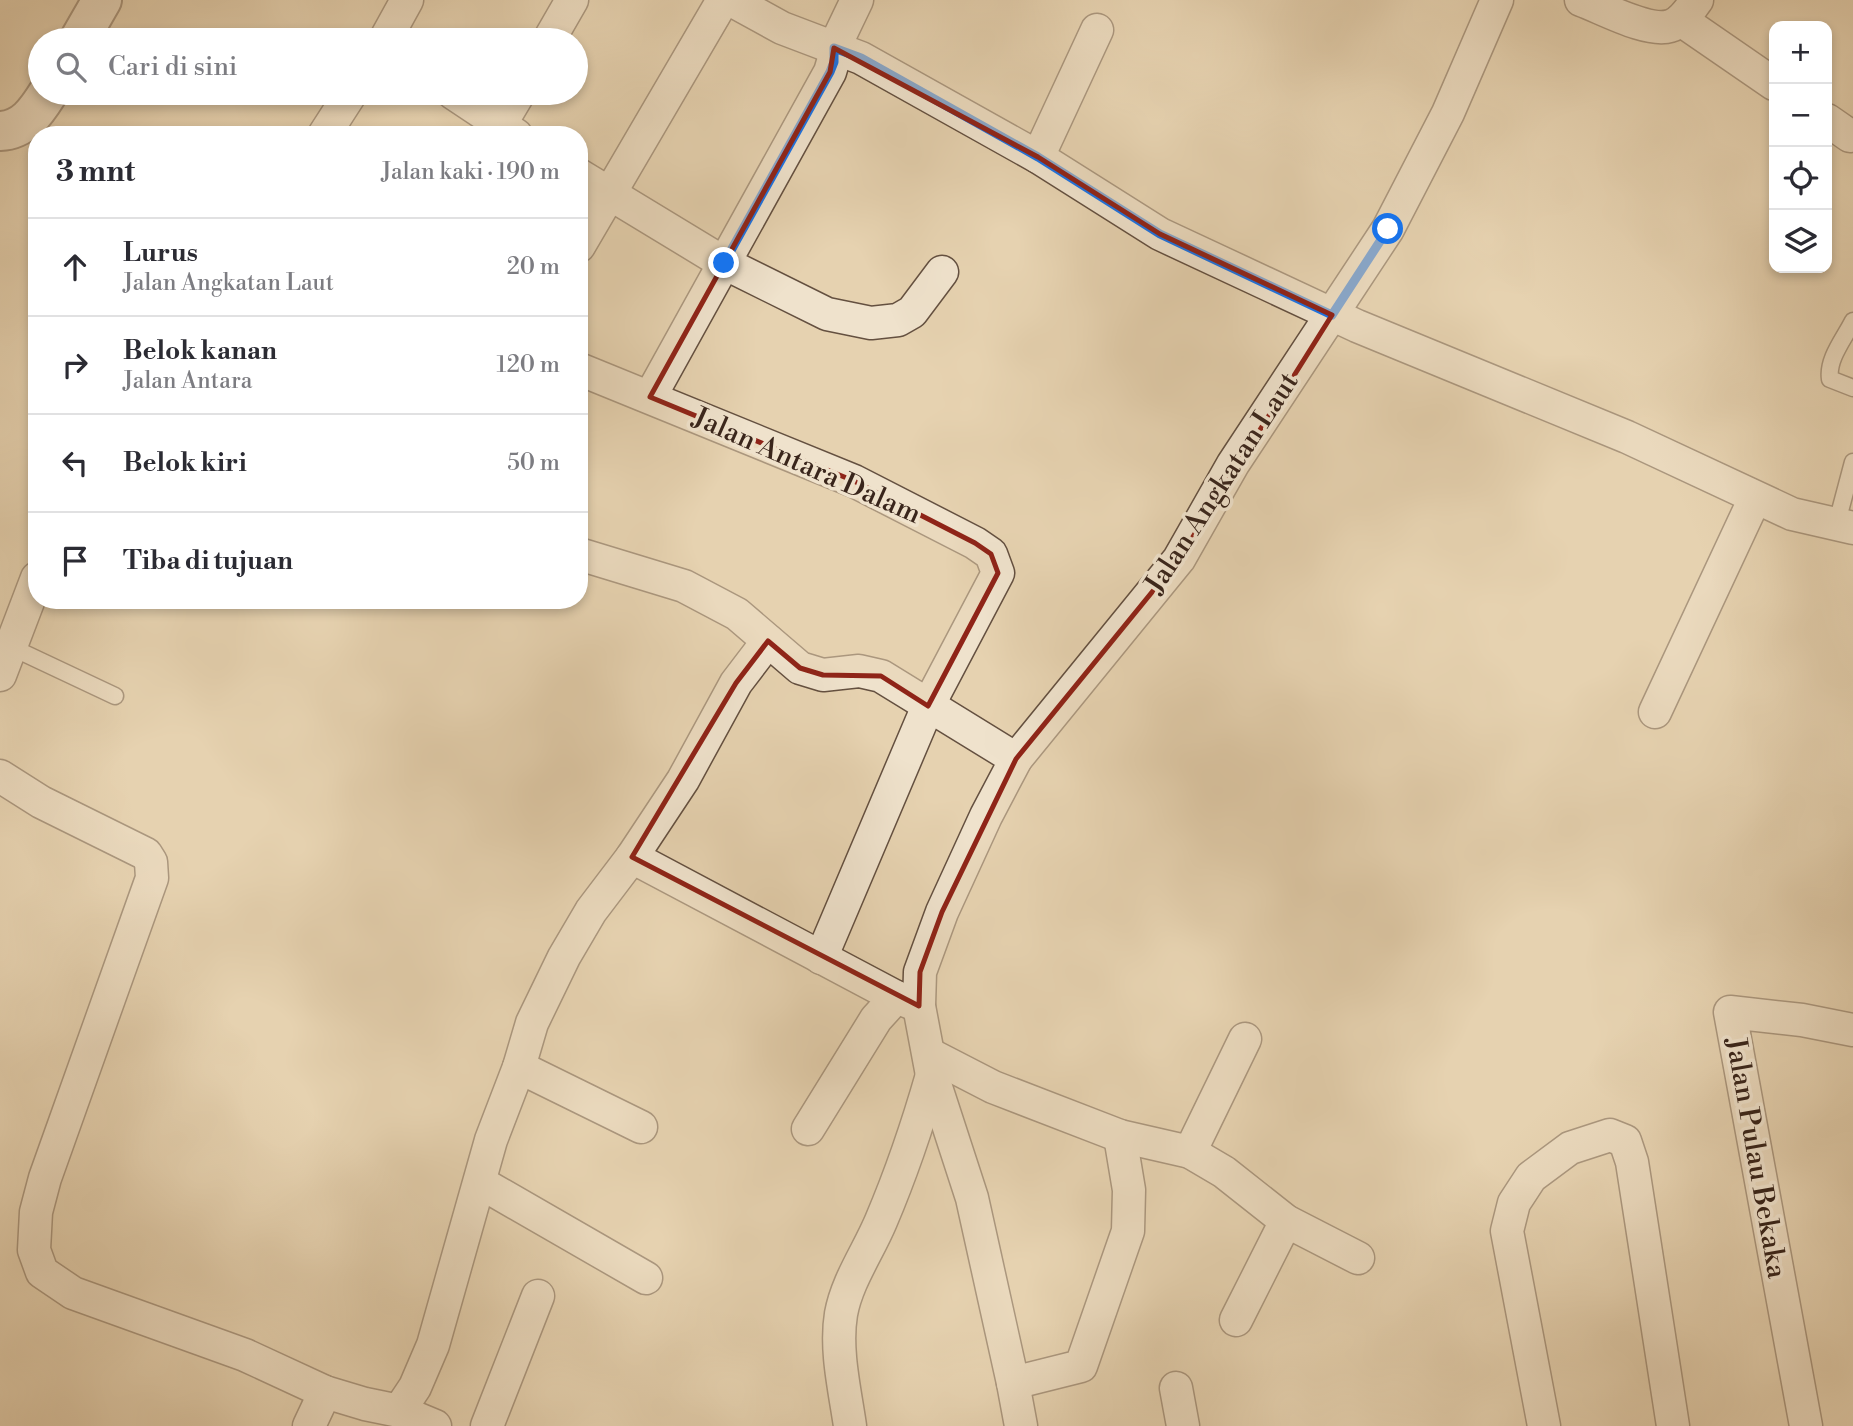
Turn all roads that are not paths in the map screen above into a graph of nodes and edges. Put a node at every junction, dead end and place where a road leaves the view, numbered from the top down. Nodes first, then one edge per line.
1 (102, 0) edge
2 (407, 0) edge
3 (572, 0) edge
4 (723, 0) edge
5 (731, 0) edge
6 (857, 0) edge
7 (1497, 0) edge
8 (1581, 0) edge
9 (1689, 10) edge
10 (86, 28) edge
11 (392, 28) edge
12 (556, 28) edge
13 (1097, 30) dead end
14 (834, 48) junction
15 (1769, 80) edge
16 (40, 105) edge
17 (343, 105) edge
18 (469, 105) edge
19 (514, 105) edge
20 (330, 126) edge
21 (497, 126) edge
22 (506, 126) edge
23 (17, 135) edge
24 (1038, 157) junction
25 (588, 181) edge
26 (610, 194) junction
27 (588, 231) edge
28 (724, 263) junction
29 (942, 272) dead end
30 (1332, 315) junction
31 (1853, 321) edge
32 (588, 373) edge
33 (1853, 388) edge
34 (650, 397) junction
35 (1853, 462) edge
36 (1755, 498) junction
37 (1844, 527) edge
38 (588, 557) edge
39 (28, 601) edge
40 (768, 641) junction
41 (5, 661) edge
42 (115, 696) dead end
43 (928, 706) junction
44 (1655, 712) dead end
45 (1016, 759) junction
46 (0, 776) edge
47 (632, 857) junction
48 (821, 958) junction
49 (907, 1002) junction
50 (1853, 1030) edge
51 (1244, 1039) dead end
52 (931, 1064) junction
53 (519, 1067) junction
54 (641, 1127) dead end
55 (808, 1129) dead end
56 (1119, 1136) junction
57 (1190, 1152) junction
58 (481, 1183) junction
59 (1286, 1221) junction
60 (1358, 1258) dead end
61 (646, 1278) dead end
62 (537, 1296) dead end
63 (1236, 1320) dead end
64 (1013, 1383) junction
65 (1176, 1388) dead end
66 (326, 1392) junction
67 (399, 1411) junction
68 (309, 1426) edge
69 (435, 1426) edge
70 (487, 1426) edge
71 (850, 1426) edge
72 (1020, 1426) edge
73 (1182, 1426) edge
74 (1544, 1426) edge
75 (1673, 1426) edge
76 (1806, 1426) edge

1 - 10 street
2 - 11 street
3 - 12 street
4 - 26 street
5 - 14 street
6 - 14 street
7 - 30 street, Jalan Angkatan Laut
8 - 9 street
9 - 15 street
13 - 24 street
14 - 24 street
14 - 28 street
16 - 23 street
17 - 20 street
18 - 21 street
19 - 22 street
24 - 30 street
25 - 26 street
26 - 27 street
26 - 28 street
28 - 29 street
28 - 34 street
30 - 36 street
30 - 45 street, Jalan Angkatan Laut
31 - 33 lane
32 - 34 street, Jalan Antara Dalam
34 - 43 street, Jalan Antara Dalam
35 - 37 lane
36 - 37 street
36 - 44 street
38 - 40 street
39 - 41 street
40 - 43 street
40 - 47 street
41 - 42 lane
43 - 45 street
43 - 48 street, Jalan Antara Dalam
45 - 49 street, Jalan Angkatan Laut
46 - 66 street
47 - 48 street
47 - 53 street
48 - 49 street
49 - 52 street, Jalan Angkatan Laut
49 - 55 street
50 - 76 street, Jalan Pulau Bekaka
51 - 57 street
52 - 56 street
52 - 64 street, Jalan Angkatan Laut
52 - 71 street
53 - 54 street
53 - 58 street
56 - 57 street
56 - 64 street
57 - 59 street
58 - 61 street
58 - 67 street
59 - 60 street
59 - 63 street
62 - 70 street
64 - 72 street, Jalan Angkatan Laut
65 - 73 street
66 - 67 street
66 - 68 street
67 - 69 street
74 - 75 street

